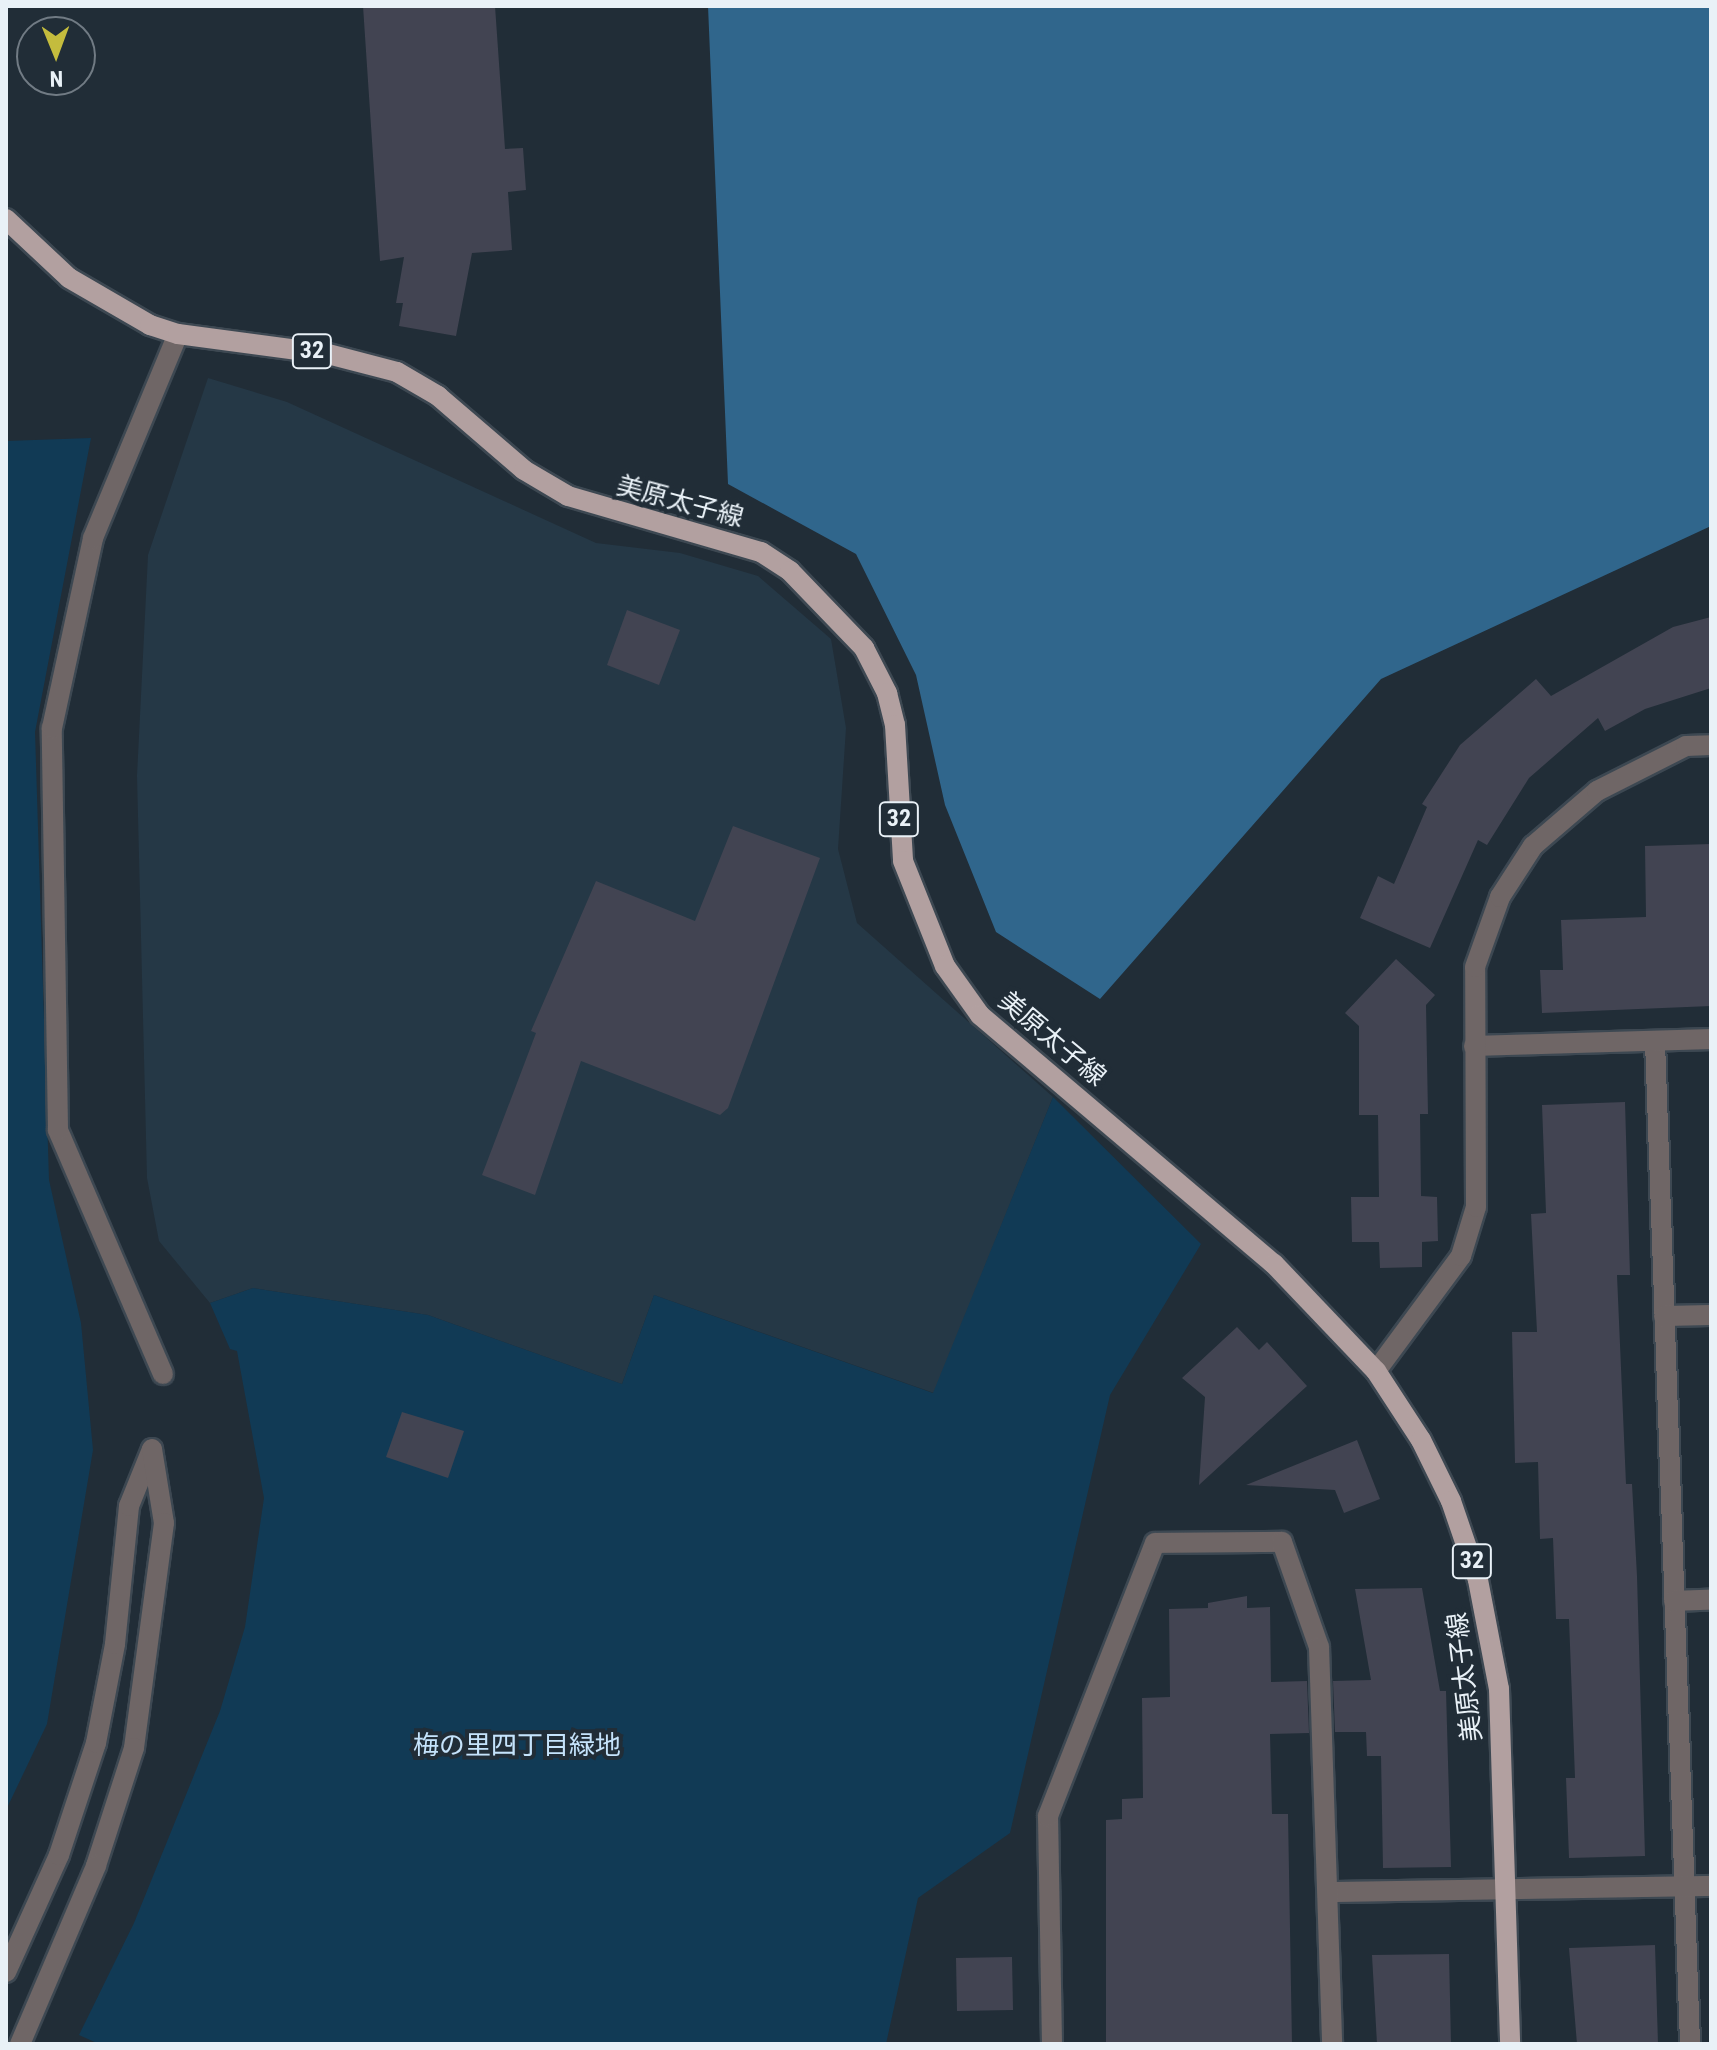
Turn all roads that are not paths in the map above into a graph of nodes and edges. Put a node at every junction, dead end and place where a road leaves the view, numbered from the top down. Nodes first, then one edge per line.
1 (6, 219) edge
2 (178, 334) junction
3 (1711, 745) edge
4 (1711, 1039) edge
5 (1655, 1041) junction
6 (1474, 1046) junction
7 (1711, 1315) edge
8 (1664, 1316) junction
9 (1376, 1371) junction
10 (163, 1374) dead end
11 (1711, 1600) edge
12 (1674, 1601) junction
13 (1711, 1886) edge
14 (1684, 1887) junction
15 (1505, 1889) junction
16 (1330, 1892) junction
17 (6, 1972) edge
18 (20, 2044) edge
19 (1052, 2044) edge
20 (1332, 2044) edge
21 (1510, 2044) edge
22 (1690, 2044) edge

1 - 2 main road, 美原太子線 / 32
2 - 9 main road, 美原太子線 / 32
2 - 10 street
3 - 6 street
4 - 5 street
5 - 6 street
5 - 8 street
6 - 9 street
7 - 8 street
8 - 12 street
9 - 15 main road, 美原太子線 / 32
11 - 12 street
12 - 14 street
13 - 14 street
14 - 15 street
14 - 22 street
15 - 16 street
15 - 21 main road, 美原太子線 / 32
16 - 19 street
16 - 20 street
17 - 18 street

